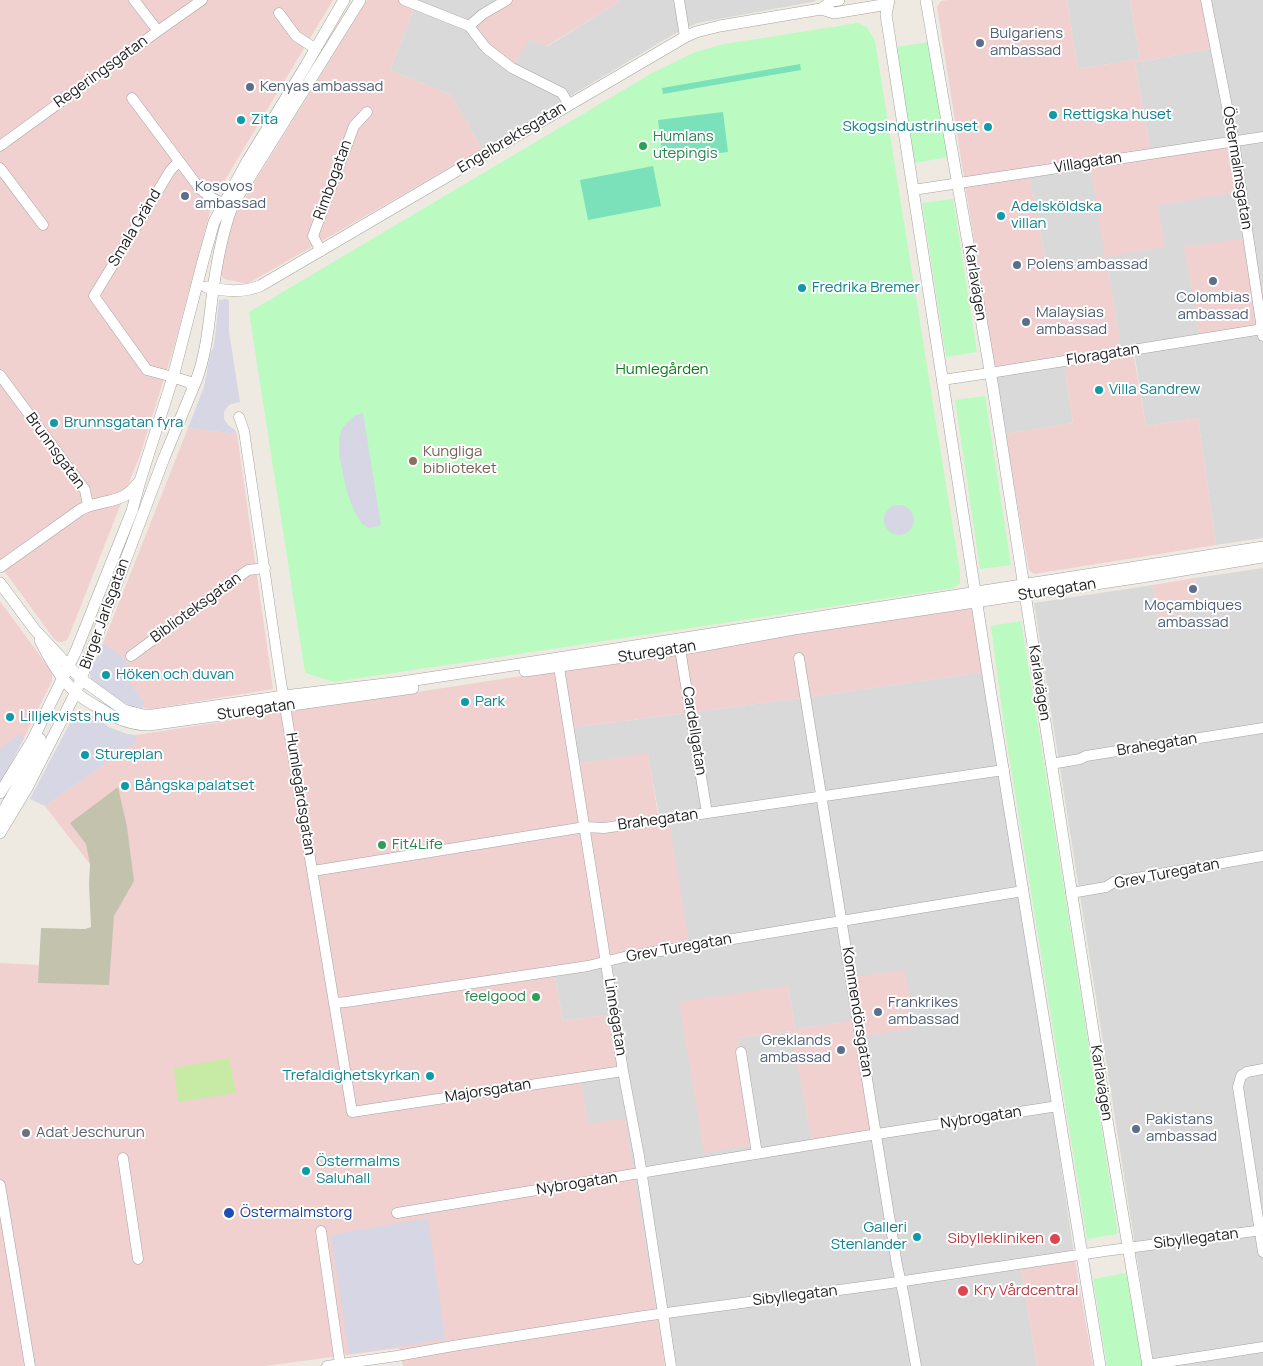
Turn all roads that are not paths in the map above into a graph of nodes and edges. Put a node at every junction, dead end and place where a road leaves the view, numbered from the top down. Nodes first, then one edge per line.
1 (134, 0) edge
2 (202, 0) edge
3 (344, 0) edge
4 (360, 0) edge
5 (404, 0) edge
6 (507, 0) edge
7 (679, 0) edge
8 (839, 0) edge
9 (926, 0) edge
10 (1206, 0) edge
11 (888, 2) edge
12 (820, 4) edge
13 (279, 13) dead end
14 (469, 26) junction
15 (158, 30) junction
16 (685, 37) junction
17 (316, 49) junction
18 (132, 98) dead end
19 (569, 105) junction
20 (367, 112) dead end
21 (1263, 137) edge
22 (1234, 142) junction
23 (0, 146) edge
24 (179, 161) junction
25 (0, 168) edge
26 (958, 183) junction
27 (914, 190) junction
28 (223, 204) junction
29 (43, 225) dead end
30 (320, 251) junction
31 (197, 285) junction
32 (213, 288) junction
33 (1263, 331) edge
34 (990, 373) junction
35 (0, 375) edge
36 (174, 377) junction
37 (942, 380) junction
38 (193, 387) junction
39 (239, 417) dead end
40 (140, 481) junction
41 (88, 506) junction
42 (1263, 547) edge
43 (1263, 557) edge
44 (0, 567) edge
45 (264, 568) junction
46 (0, 583) edge
47 (1025, 590) junction
48 (976, 597) junction
49 (34, 630) junction
50 (680, 649) junction
51 (131, 656) dead end
52 (799, 658) dead end
53 (69, 666) junction
54 (559, 667) junction
55 (81, 679) junction
56 (65, 680) junction
57 (76, 692) junction
58 (285, 700) junction
59 (1263, 728) edge
60 (1051, 764) junction
61 (1004, 770) junction
62 (0, 792) edge
63 (821, 796) junction
64 (707, 813) junction
65 (0, 817) edge
66 (585, 827) junction
67 (0, 833) edge
68 (1263, 856) edge
69 (313, 870) junction
70 (1023, 891) junction
71 (1071, 893) junction
72 (842, 921) junction
73 (606, 962) junction
74 (335, 1003) junction
75 (741, 1052) dead end
76 (1263, 1069) edge
77 (623, 1071) junction
78 (1058, 1106) junction
79 (352, 1112) joint
80 (877, 1134) junction
81 (757, 1154) junction
82 (123, 1158) dead end
83 (641, 1173) junction
84 (0, 1186) edge
85 (397, 1212) dead end
86 (1261, 1230) edge
87 (321, 1231) dead end
88 (1128, 1248) junction
89 (1263, 1252) edge
90 (1082, 1254) junction
91 (138, 1259) dead end
92 (901, 1281) junction
93 (663, 1314) junction
94 (1263, 1347) edge
95 (340, 1364) junction
96 (1147, 1365) edge
97 (30, 1366) edge
98 (327, 1366) edge
99 (671, 1366) edge
100 (916, 1366) edge
101 (1100, 1366) edge

1 - 15 street
2 - 15 street, Regeringsgatan
3 - 17 street, Birger Jarlsgatan
4 - 32 street, Birger Jarlsgatan
5 - 14 street
6 - 14 street
7 - 16 street
8 - 12 street, Engelbrektsgatan
9 - 26 street, Karlavägen
10 - 22 street, Östermalmsgatan
11 - 12 street, Engelbrektsgatan
11 - 27 street
12 - 16 street, Engelbrektsgatan
13 - 17 street
14 - 19 street
15 - 23 street, Regeringsgatan
16 - 19 street, Engelbrektsgatan
17 - 28 street, Birger Jarlsgatan
18 - 24 street
19 - 30 street, Engelbrektsgatan
20 - 30 street, Rimbogatan
21 - 22 street, Villagatan
22 - 26 street, Villagatan
22 - 33 street, Östermalmsgatan
24 - 28 street
24 - 36 street, Smala Gränd
25 - 29 street
26 - 27 street, Villagatan
26 - 34 street, Karlavägen
27 - 37 street
28 - 31 street, Birger Jarlsgatan
30 - 32 street, Engelbrektsgatan
31 - 32 street, Engelbrektsgatan
31 - 36 street, Birger Jarlsgatan
32 - 38 street, Birger Jarlsgatan
33 - 34 street, Floragatan
34 - 37 street, Floragatan
34 - 47 street, Karlavägen
35 - 41 street, Brunnsgatan
36 - 38 street
36 - 40 street, Birger Jarlsgatan
37 - 48 street
38 - 55 street, Birger Jarlsgatan
39 - 45 street, Humlegårdsgatan
40 - 41 street
40 - 53 street, Birger Jarlsgatan
41 - 44 street
42 - 47 street, Sturegatan
43 - 47 street, Sturegatan
45 - 51 street, Biblioteksgatan
45 - 58 street, Humlegårdsgatan
46 - 49 street
47 - 48 street, Sturegatan
47 - 60 street, Karlavägen
48 - 50 street, Sturegatan
48 - 58 street, Sturegatan
48 - 61 street
49 - 53 street, Sturegatan
49 - 56 street, Sturegatan
50 - 54 street, Sturegatan
50 - 64 street, Cardellgatan
52 - 63 street, Kommendörsgatan
53 - 55 street, Sturegatan
53 - 56 street, Birger Jarlsgatan
54 - 58 street, Sturegatan
54 - 66 street, Linnégatan
55 - 57 street, Birger Jarlsgatan
55 - 58 street, Sturegatan
56 - 57 street, Sturegatan
56 - 62 street, Birger Jarlsgatan
56 - 65 street, Birger Jarlsgatan
57 - 58 street, Sturegatan
57 - 67 street, Birger Jarlsgatan
58 - 69 street, Humlegårdsgatan
59 - 60 street, Brahegatan
60 - 71 street, Karlavägen
61 - 63 street, Brahegatan
61 - 70 street
63 - 64 street, Brahegatan
63 - 72 street, Kommendörsgatan
64 - 66 street, Brahegatan
66 - 69 street, Brahegatan
66 - 73 street, Linnégatan
68 - 71 street, Grev Turegatan
69 - 74 street, Humlegårdsgatan
70 - 72 street, Grev Turegatan
70 - 78 street
71 - 88 street, Karlavägen
72 - 73 street, Grev Turegatan
72 - 80 street, Kommendörsgatan
73 - 74 street, Grev Turegatan
73 - 77 street, Linnégatan
74 - 79 street, Humlegårdsgatan
75 - 81 street
76 - 86 street
77 - 79 street, Majorsgatan
77 - 83 street, Linnégatan
78 - 80 street, Nybrogatan
78 - 90 street
80 - 81 street, Nybrogatan
80 - 92 street, Kommendörsgatan
81 - 83 street, Nybrogatan
82 - 91 street
83 - 85 street, Nybrogatan
83 - 93 street, Linnégatan
84 - 97 street
86 - 88 street, Sibyllegatan
86 - 89 street
87 - 95 street
88 - 90 street, Sibyllegatan
88 - 96 street, Karlavägen
90 - 92 street, Sibyllegatan
90 - 101 street
92 - 93 street, Sibyllegatan
92 - 100 street, Kommendörsgatan
93 - 95 street, Sibyllegatan
93 - 99 street, Linnégatan
94 - 96 street
95 - 98 street, Sibyllegatan

